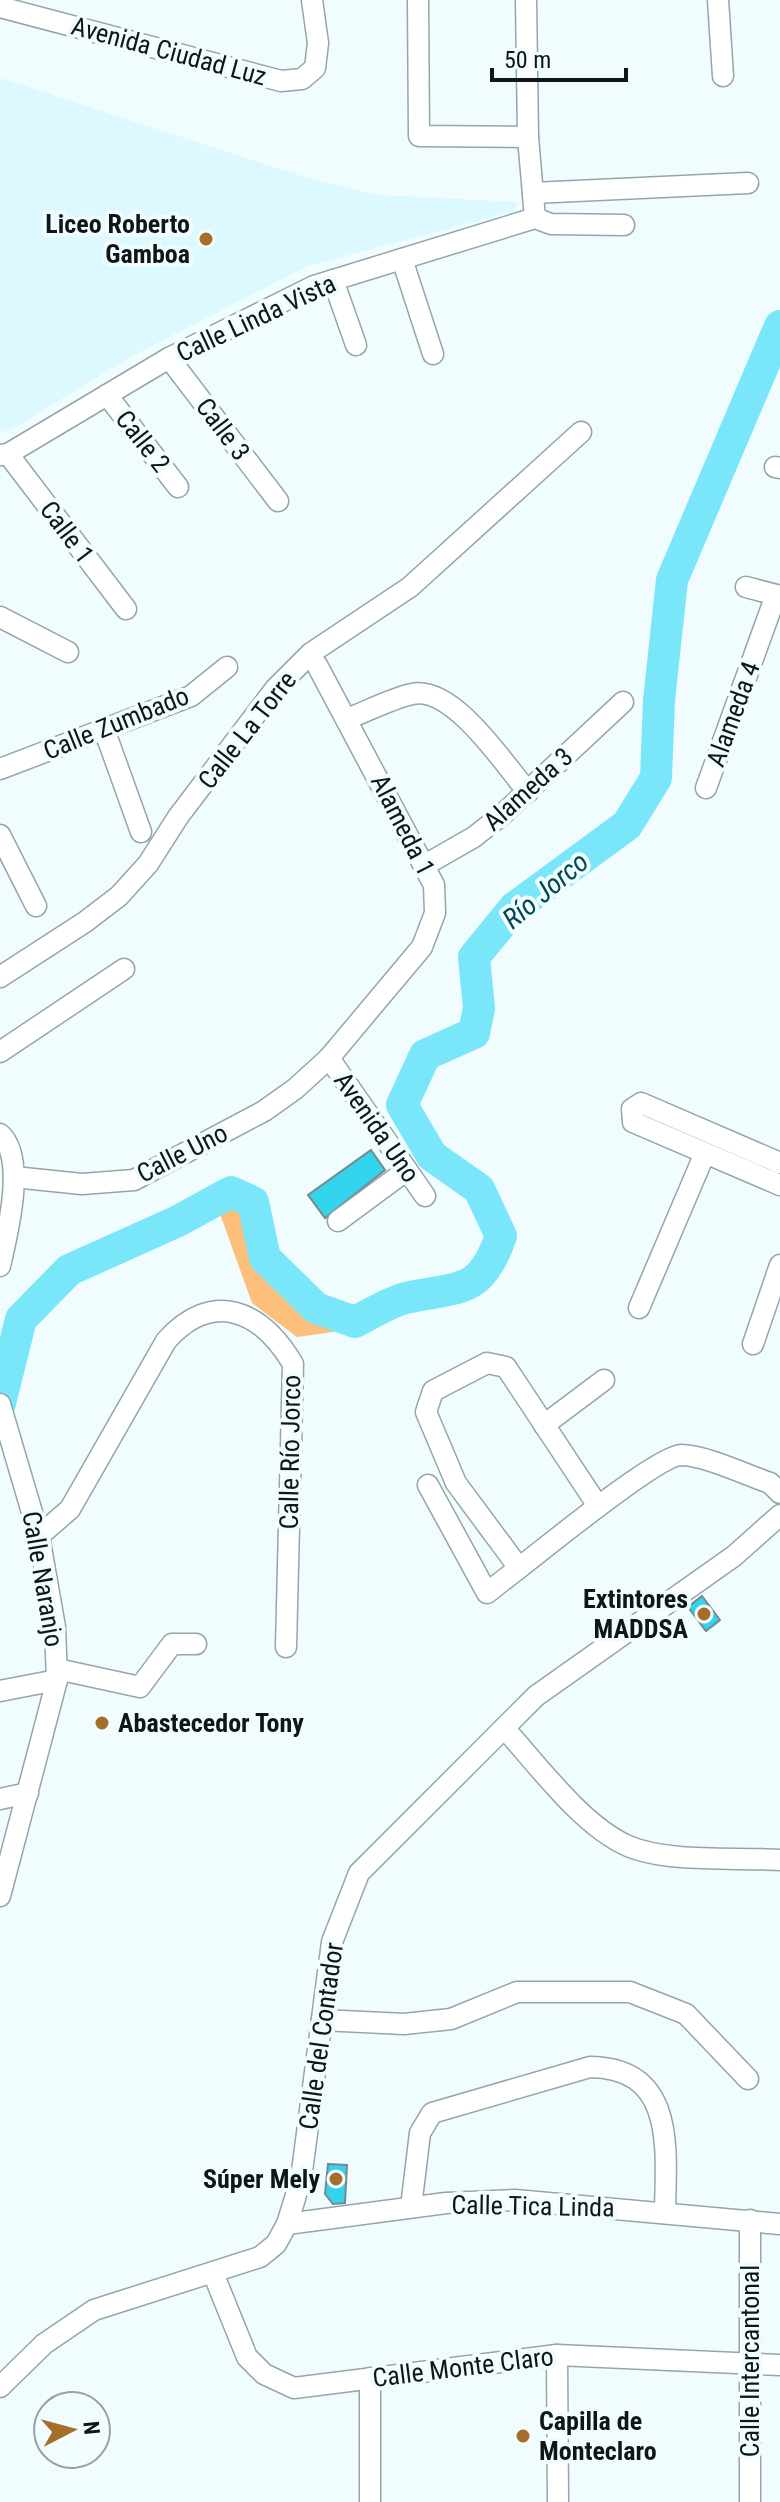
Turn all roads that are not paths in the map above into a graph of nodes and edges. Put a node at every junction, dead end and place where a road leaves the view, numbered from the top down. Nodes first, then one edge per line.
1 (312, 0) edge
2 (418, 0) edge
3 (526, 0) edge
4 (718, 0) edge
5 (0, 7) edge
6 (723, 76) dead end
7 (528, 137) junction
8 (748, 183) dead end
9 (533, 193) junction
10 (535, 218) junction
11 (624, 225) dead end
12 (402, 259) junction
13 (333, 280) junction
14 (356, 345) dead end
15 (433, 354) dead end
16 (169, 358) junction
17 (107, 395) junction
18 (581, 432) dead end
19 (4, 454) edge
20 (178, 487) dead end
21 (278, 501) dead end
22 (746, 587) dead end
23 (778, 595) edge
24 (126, 609) dead end
25 (0, 617) edge
26 (68, 652) dead end
27 (317, 665) dead end
28 (227, 667) dead end
29 (623, 702) dead end
30 (347, 719) junction
31 (104, 729) junction
32 (0, 769) edge
33 (706, 788) dead end
34 (528, 792) junction
35 (141, 832) dead end
36 (0, 835) edge
37 (425, 865) junction
38 (36, 906) dead end
39 (124, 969) dead end
40 (0, 977) edge
41 (0, 1052) edge
42 (329, 1058) junction
43 (0, 1134) edge
44 (705, 1153) junction
45 (780, 1163) edge
46 (407, 1170) junction
47 (14, 1177) junction
48 (780, 1185) edge
49 (425, 1196) dead end
50 (338, 1221) dead end
51 (780, 1265) edge
52 (0, 1266) edge
53 (639, 1308) dead end
54 (753, 1344) dead end
55 (604, 1380) dead end
56 (0, 1404) edge
57 (544, 1425) junction
58 (428, 1485) dead end
59 (780, 1493) edge
60 (598, 1506) junction
61 (780, 1515) edge
62 (39, 1536) junction
63 (519, 1568) junction
64 (196, 1644) dead end
65 (286, 1647) dead end
66 (57, 1674) junction
67 (0, 1691) edge
68 (504, 1728) junction
69 (28, 1793) junction
70 (0, 1799) edge
71 (780, 1860) edge
72 (0, 1896) edge
73 (322, 2020) junction
74 (748, 2079) dead end
75 (411, 2207) junction
76 (665, 2211) junction
77 (750, 2220) junction
78 (287, 2224) junction
79 (780, 2224) edge
80 (213, 2273) junction
81 (557, 2355) junction
82 (748, 2362) junction
83 (780, 2365) edge
84 (370, 2378) junction
85 (0, 2387) edge
86 (370, 2502) edge
87 (558, 2502) edge
88 (750, 2502) edge

1 - 5 street, Avenida Ciudad Luz
2 - 7 street
3 - 7 street
4 - 6 street
7 - 9 street
8 - 9 street
9 - 10 street
10 - 11 street, Calle Linda Vista
10 - 12 street, Calle Linda Vista
12 - 13 street, Calle Linda Vista
12 - 15 street
13 - 14 street
13 - 16 street, Calle Linda Vista
16 - 17 street, Calle Linda Vista
16 - 21 street, Calle 3
17 - 19 street, Calle Linda Vista
17 - 20 street, Calle 2
18 - 40 street, Calle La Torre
19 - 24 street, Calle 1
22 - 23 street
23 - 33 street, Alameda 4
25 - 26 street
27 - 30 street, Alameda 1
28 - 31 street, Calle Zumbado
29 - 34 street, Alameda 3
30 - 34 street
30 - 37 street, Alameda 1
31 - 32 street, Calle Zumbado
31 - 35 street
34 - 37 street, Alameda 3
36 - 38 street
37 - 42 street, Alameda 1
39 - 41 street
42 - 46 street, Avenida Uno
42 - 47 street, Calle Uno
43 - 47 street
44 - 45 street
44 - 48 street
44 - 53 street
46 - 49 street, Avenida Uno
46 - 50 street
47 - 52 street
51 - 54 street
55 - 57 street
56 - 62 street, Calle Naranjo
57 - 60 street
57 - 63 street
58 - 63 street
59 - 60 street
60 - 63 street
61 - 68 street, Calle del Contador
62 - 65 street, Calle Río Jorco
62 - 66 street, Calle Naranjo
64 - 66 street
66 - 67 street
66 - 69 street, Calle Naranjo
68 - 71 street
68 - 73 street, Calle del Contador
69 - 70 street
69 - 72 street, Calle Naranjo
73 - 74 street
73 - 78 street, Calle del Contador
75 - 76 street, Calle Tica Linda
75 - 76 street
75 - 78 street, Calle Tica Linda
76 - 77 street, Calle Tica Linda
77 - 79 street, Calle Tica Linda
77 - 82 street, Calle Intercantonal
78 - 80 street, Calle del Contador
80 - 84 street, Calle Monte Claro
80 - 85 street, Calle del Contador
81 - 82 street, Calle Monte Claro
81 - 84 street, Calle Monte Claro
81 - 87 street
82 - 83 street, Calle Monte Claro
82 - 88 street, Calle Intercantonal
84 - 86 street

